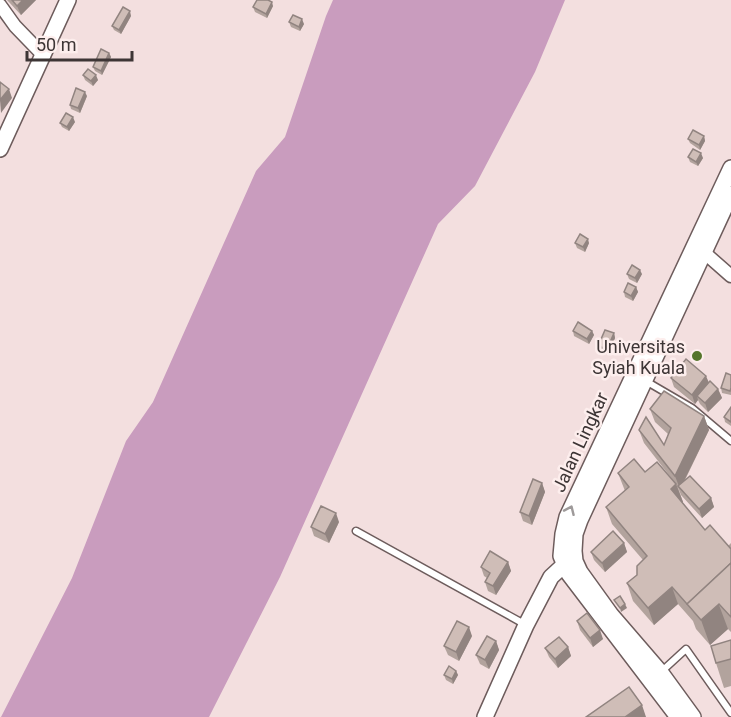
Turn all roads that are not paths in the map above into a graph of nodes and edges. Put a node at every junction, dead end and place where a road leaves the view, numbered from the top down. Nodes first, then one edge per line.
1 (68, 0) edge
2 (0, 5) edge
3 (44, 57) junction
4 (0, 149) edge
5 (731, 168) edge
6 (731, 194) edge
7 (699, 248) junction
8 (731, 276) edge
9 (644, 379) junction
10 (731, 441) edge
11 (356, 531) dead end
12 (569, 563) junction
13 (526, 625) junction
14 (656, 678) junction
15 (731, 713) edge
16 (485, 717) edge
17 (678, 717) edge
18 (693, 717) edge

1 - 3 street
2 - 3 street
3 - 4 street
5 - 7 street, Jalan Lingkar
6 - 7 street
7 - 8 street
7 - 9 street
12 -> 7 street, Jalan Lingkar
9 - 10 lane
9 - 12 street
11 - 13 lane
12 - 13 street
12 - 14 street, Jalan Lingkar
13 - 16 street
14 - 15 lane
14 - 17 street, Jalan Lingkar
14 - 18 street

